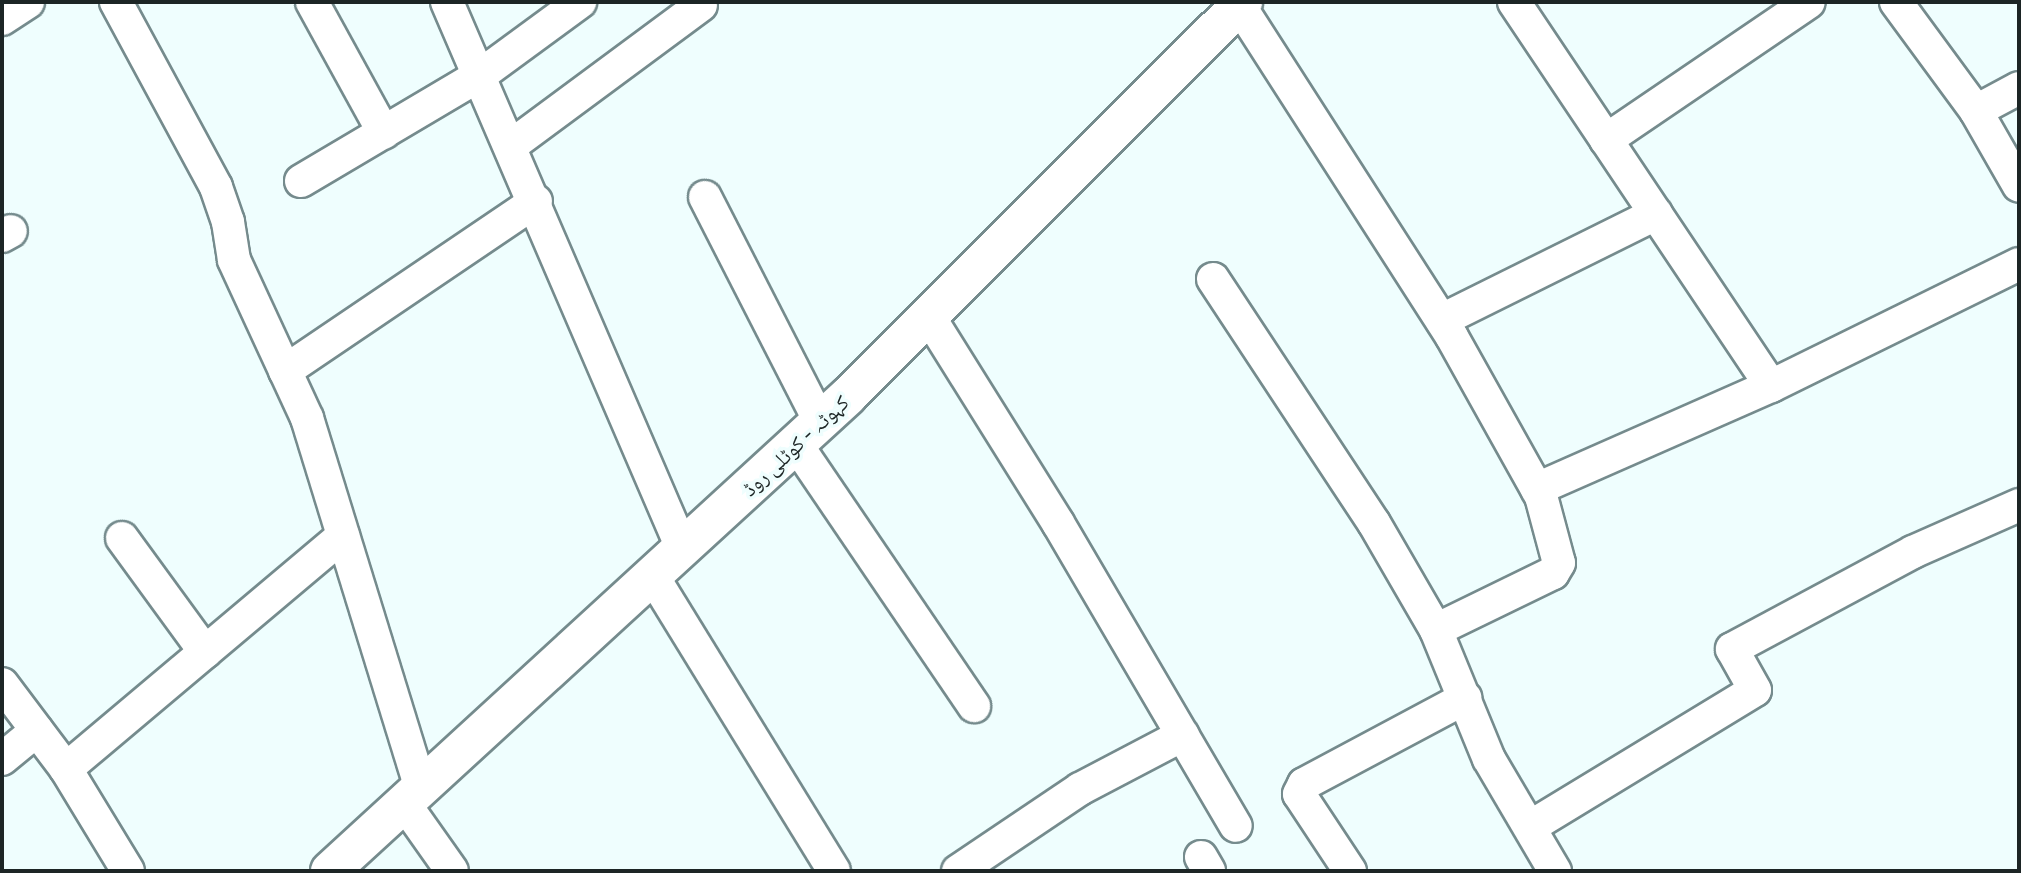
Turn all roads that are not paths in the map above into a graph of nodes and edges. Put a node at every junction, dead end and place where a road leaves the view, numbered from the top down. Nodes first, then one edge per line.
1 (28, 2) edge
2 (116, 2) edge
3 (312, 2) edge
4 (447, 2) edge
5 (580, 2) edge
6 (1514, 2) edge
7 (1809, 2) edge
8 (1896, 2) edge
9 (1241, 3) edge
10 (701, 5) dead end
11 (2, 19) edge
12 (482, 74) junction
13 (2019, 88) edge
14 (1976, 111) junction
15 (384, 133) junction
16 (1606, 139) junction
17 (512, 145) junction
18 (301, 181) dead end
19 (2019, 186) edge
20 (705, 197) dead end
21 (536, 201) junction
22 (1656, 214) junction
23 (2018, 271) edge
24 (1213, 279) dead end
25 (928, 315) junction
26 (1442, 320) junction
27 (285, 372) junction
28 (1771, 386) junction
29 (808, 433) junction
30 (1537, 489) junction
31 (2019, 505) edge
32 (343, 536) junction
33 (122, 538) dead end
34 (682, 548) junction
35 (652, 575) junction
36 (1436, 630) junction
37 (205, 652) junction
38 (2, 684) edge
39 (1465, 698) junction
40 (974, 706) dead end
41 (37, 730) junction
42 (1183, 735) junction
43 (2, 759) edge
44 (66, 769) junction
45 (413, 796) junction
46 (1237, 826) dead end
47 (1530, 827) junction
48 (128, 871) edge
49 (330, 871) edge
50 (452, 871) edge
51 (834, 871) edge
52 (958, 871) edge
53 (1350, 871) edge
54 (1555, 871) edge

1 - 11 street
2 - 27 street
3 - 15 street
4 - 12 street
5 - 12 street
6 - 16 street
7 - 16 street
8 - 14 street
9 - 25 main road, کہوٹہ - کوٹلی روڈ
9 - 26 street
10 - 17 street
12 - 15 street
12 - 17 street
13 - 14 street
14 - 19 street
15 - 18 street
16 - 22 street
17 - 21 street
20 - 29 street
21 - 27 street
21 - 34 street
22 - 26 street
22 - 28 street
23 - 28 street
24 - 36 street
25 - 29 main road, کہوٹہ - کوٹلی روڈ
25 - 42 street
26 - 30 street
27 - 32 street
28 - 30 street
29 - 34 main road, کہوٹہ - کوٹلی روڈ
29 - 40 street
30 - 36 street
31 - 47 street
32 - 37 street
32 - 45 street
33 - 37 street
34 - 35 main road, کہوٹہ - کوٹلی روڈ
35 - 45 main road, کہوٹہ - کوٹلی روڈ
35 - 51 street
36 - 39 street
37 - 44 street
38 - 41 street
39 - 47 street
39 - 53 street
41 - 43 street
41 - 44 street
42 - 46 street
42 - 52 street
44 - 48 street
45 - 49 main road, کہوٹہ - کوٹلی روڈ
45 - 50 street
47 - 54 street

